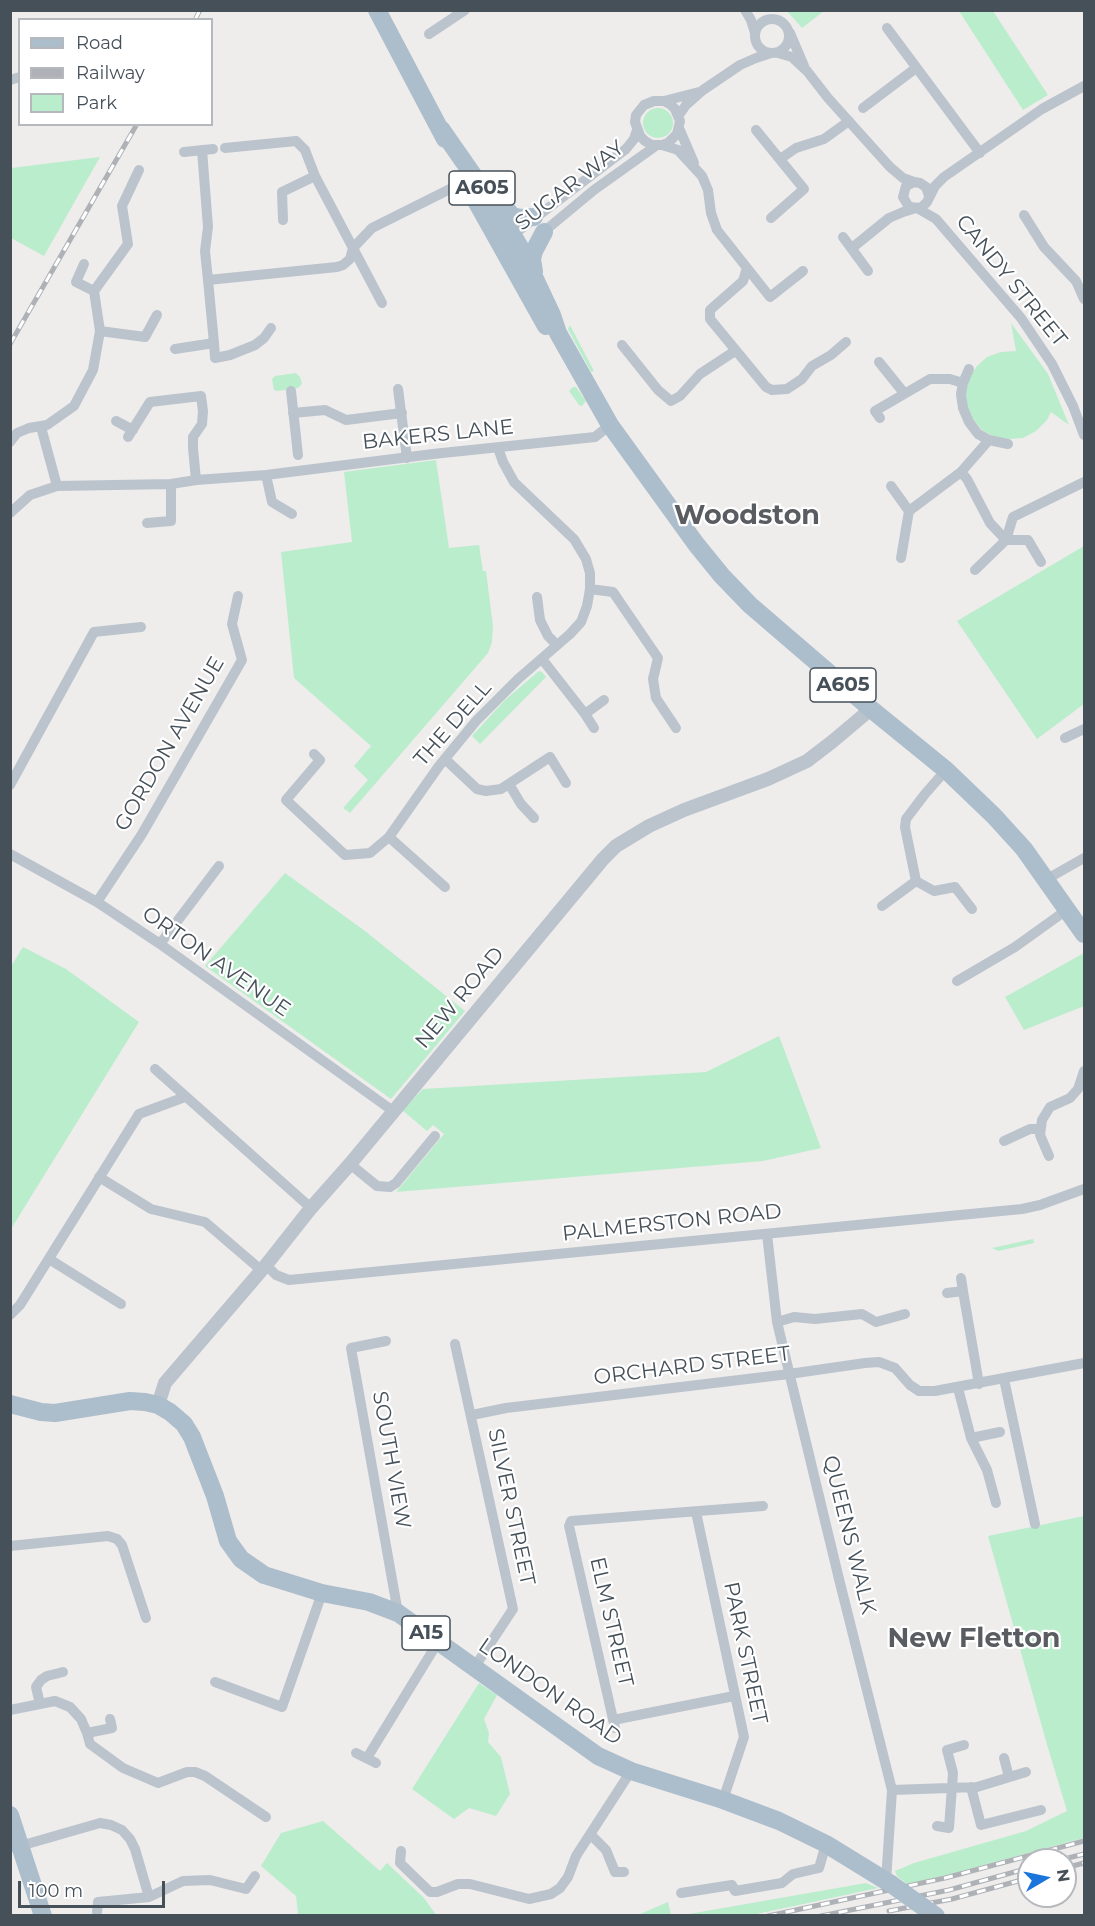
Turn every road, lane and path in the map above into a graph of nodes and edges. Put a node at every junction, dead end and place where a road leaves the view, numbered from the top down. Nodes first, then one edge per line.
1 (377, 10) edge
2 (465, 10) edge
3 (745, 10) edge
4 (752, 10) edge
5 (771, 18) junction
6 (887, 27) dead end
7 (790, 33) junction
8 (429, 34) dead end
9 (755, 35) junction
10 (775, 53) junction
11 (740, 65) junction
12 (916, 68) junction
13 (807, 71) junction
14 (1084, 86) edge
15 (703, 90) junction
16 (664, 101) junction
17 (863, 108) dead end
18 (679, 115) junction
19 (849, 121) junction
20 (680, 128) junction
21 (441, 129) junction
22 (637, 130) junction
23 (756, 130) dead end
24 (660, 145) junction
25 (213, 149) junction
26 (184, 152) dead end
27 (980, 153) junction
28 (780, 159) junction
29 (890, 167) junction
30 (696, 169) junction
31 (139, 170) dead end
32 (315, 176) junction
33 (944, 177) junction
34 (469, 179) junction
35 (917, 183) junction
36 (903, 196) junction
37 (929, 196) junction
38 (916, 208) junction
39 (1024, 214) dead end
40 (771, 218) dead end
41 (890, 219) junction
42 (936, 219) junction
43 (283, 220) dead end
44 (539, 225) junction
45 (843, 237) dead end
46 (511, 247) junction
47 (353, 248) junction
48 (852, 248) junction
49 (84, 264) dead end
50 (747, 268) junction
51 (803, 271) dead end
52 (868, 271) dead end
53 (534, 278) junction
54 (208, 280) junction
55 (94, 291) junction
56 (1084, 299) edge
57 (381, 303) dead end
58 (157, 315) dead end
59 (270, 328) dead end
60 (100, 331) junction
61 (846, 342) dead end
62 (214, 343) junction
63 (622, 345) dead end
64 (175, 349) dead end
65 (735, 351) junction
66 (568, 352) junction
67 (879, 362) dead end
68 (969, 369) dead end
69 (963, 383) junction
70 (398, 389) dead end
71 (291, 391) dead end
72 (904, 393) junction
73 (1084, 400) edge
74 (1073, 406) junction
75 (293, 413) junction
76 (402, 413) junction
77 (880, 418) dead end
78 (116, 421) dead end
79 (610, 425) junction
80 (41, 427) junction
81 (1084, 435) edge
82 (989, 441) junction
83 (10, 442) edge
84 (1008, 444) dead end
85 (498, 448) junction
86 (298, 455) dead end
87 (407, 458) junction
88 (961, 472) junction
89 (266, 475) junction
90 (196, 480) junction
91 (1084, 482) edge
92 (171, 484) junction
93 (57, 486) junction
94 (891, 486) dead end
95 (909, 512) junction
96 (11, 513) edge
97 (291, 514) dead end
98 (147, 523) dead end
99 (1006, 540) junction
100 (901, 558) dead end
101 (1041, 562) dead end
102 (975, 570) dead end
103 (590, 589) junction
104 (238, 596) dead end
105 (537, 597) dead end
106 (141, 627) dead end
107 (557, 645) junction
108 (542, 658) junction
109 (604, 700) dead end
110 (871, 709) junction
111 (585, 714) junction
112 (594, 728) dead end
113 (676, 728) dead end
114 (1084, 729) edge
115 (1065, 738) dead end
116 (314, 754) dead end
117 (445, 759) junction
118 (946, 770) junction
119 (566, 783) dead end
120 (509, 784) junction
121 (10, 785) edge
122 (534, 818) dead end
123 (389, 837) junction
124 (10, 854) edge
125 (1084, 858) edge
126 (219, 866) dead end
127 (1047, 879) junction
128 (916, 881) junction
129 (445, 887) dead end
130 (98, 902) junction
131 (882, 906) dead end
132 (972, 909) dead end
133 (1068, 909) junction
134 (1084, 934) edge
135 (160, 944) junction
136 (957, 981) dead end
137 (155, 1069) dead end
138 (1084, 1071) edge
139 (185, 1097) junction
140 (393, 1111) junction
141 (1040, 1129) junction
142 (435, 1136) dead end
143 (1004, 1141) dead end
144 (1049, 1156) dead end
145 (350, 1164) junction
146 (99, 1177) junction
147 (1084, 1189) edge
148 (311, 1208) junction
149 (767, 1234) junction
150 (49, 1259) junction
151 (264, 1268) junction
152 (961, 1278) dead end
153 (963, 1291) junction
154 (947, 1293) dead end
155 (121, 1304) dead end
156 (905, 1314) dead end
157 (10, 1315) edge
158 (777, 1322) junction
159 (386, 1341) dead end
160 (455, 1344) dead end
161 (1084, 1363) edge
162 (789, 1374) junction
163 (1004, 1379) junction
164 (979, 1384) junction
165 (958, 1388) junction
166 (10, 1404) edge
167 (158, 1405) junction
168 (471, 1415) junction
169 (1000, 1432) dead end
170 (971, 1438) junction
171 (996, 1503) dead end
172 (763, 1506) dead end
173 (696, 1512) junction
174 (1035, 1524) dead end
175 (10, 1546) edge
176 (322, 1593) junction
177 (398, 1613) junction
178 (146, 1618) dead end
179 (438, 1642) junction
180 (474, 1668) junction
181 (63, 1672) dead end
182 (215, 1682) dead end
183 (734, 1696) junction
184 (40, 1704) junction
185 (10, 1710) edge
186 (110, 1719) dead end
187 (87, 1733) junction
188 (964, 1745) dead end
189 (356, 1753) dead end
190 (1004, 1758) dead end
191 (631, 1771) junction
192 (1026, 1772) dead end
193 (1009, 1777) junction
194 (971, 1787) junction
195 (952, 1789) junction
196 (892, 1790) junction
197 (723, 1800) junction
198 (1041, 1809) dead end
199 (10, 1815) edge
200 (266, 1817) dead end
201 (937, 1826) dead end
202 (591, 1835) junction
203 (826, 1844) junction
204 (15, 1846) edge
205 (401, 1851) dead end
206 (616, 1874) dead end
207 (255, 1876) dead end
208 (888, 1882) junction
209 (681, 1893) dead end
210 (149, 1897) junction
211 (97, 1912) dead end
212 (43, 1916) edge
213 (936, 1916) edge

1 - 21 main road, A605
2 - 8 street
3 - 9 street
4 - 5 street
5 - 7 street
5 - 9 street
6 - 12 street
7 - 10 street
7 - 13 street
9 - 10 street
9 - 11 street
10 - 11 street
10 - 13 street
11 - 15 street
12 - 17 street
12 - 27 street
13 - 19 street
14 - 27 street
15 - 16 street
15 - 18 street
16 - 18 street
16 - 22 street
18 - 20 street
19 - 28 street
19 - 29 street
20 - 24 street
20 - 30 street
21 - 34 main road, A605
21 - 44 main road
22 - 24 street
22 - 44 street, SUGAR WAY
23 - 28 street
24 - 30 street
24 - 44 street, SUGAR WAY
25 - 26 street
25 - 32 street
25 - 54 street
27 - 33 street
28 - 40 street
29 - 35 street
29 - 36 street
30 - 50 street
31 - 55 street
32 - 43 street
32 - 47 street
33 - 35 street
33 - 37 street
34 - 46 main road, A605
34 - 47 street
35 - 36 street
35 - 37 street
36 - 38 street
36 - 41 street
37 - 38 street
37 - 42 street, CANDY STREET
38 - 41 street
38 - 42 street, CANDY STREET
39 - 56 street
41 - 48 street
42 - 74 street, CANDY STREET
44 - 46 street, SUGAR WAY
44 - 46 street, SUGAR WAY
44 - 53 main road
45 - 48 street
46 - 53 main road, A605
46 - 66 main road, A605
47 - 54 street
47 - 57 street
48 - 52 street
49 - 55 street
50 - 51 street
50 - 65 street
53 - 66 main road, A605
54 - 62 street
55 - 60 street
58 - 60 street
59 - 62 street
60 - 80 street
61 - 65 street
62 - 64 street
63 - 65 street
66 - 79 main road, A605
67 - 72 street
68 - 69 street
69 - 72 street
69 - 82 street
70 - 76 street
71 - 75 street
72 - 77 street
73 - 74 street
74 - 81 street, CANDY STREET
75 - 76 street
75 - 86 street
76 - 87 street
78 - 90 street
79 - 85 street, BAKERS LANE
79 - 110 main road, A605
80 - 83 street
80 - 93 street
82 - 84 street
82 - 88 street
85 - 87 street, BAKERS LANE
85 - 103 street, THE DELL
87 - 89 street, BAKERS LANE
88 - 95 street
88 - 99 street
89 - 90 street, BAKERS LANE
89 - 97 street
90 - 92 street, BAKERS LANE
91 - 99 street
92 - 93 street, BAKERS LANE
92 - 98 street
93 - 96 street, BAKERS LANE
94 - 95 street
95 - 100 street
99 - 101 street
99 - 102 street
103 - 107 street, THE DELL
103 - 113 street
104 - 130 street, GORDON AVENUE
105 - 107 street
106 - 121 street
107 - 108 street, THE DELL
108 - 111 street
108 - 117 street, THE DELL
109 - 111 street
110 - 118 main road, A605
110 - 140 street, NEW ROAD
111 - 112 street
114 - 115 street
116 - 123 street, THE DELL
117 - 120 street
117 - 123 street, THE DELL
118 - 127 main road, A605
118 - 128 street
119 - 120 street
120 - 122 street
123 - 129 street
124 - 130 street, ORTON AVENUE
125 - 127 street
126 - 135 street
127 - 133 main road, A605
128 - 131 street
128 - 132 street
130 - 135 street, ORTON AVENUE
133 - 134 main road, A605
133 - 136 street
135 - 140 street, ORTON AVENUE
137 - 139 street
138 - 141 street
139 - 146 street
139 - 148 street
140 - 145 street, NEW ROAD
141 - 143 street
141 - 144 street
142 - 145 street
145 - 148 street, NEW ROAD
146 - 150 street
146 - 151 street, PALMERSTON ROAD
147 - 149 street, PALMERSTON ROAD
148 - 151 street, NEW ROAD
149 - 151 street, PALMERSTON ROAD
149 - 158 street, QUEENS WALK
150 - 155 street
150 - 157 street
151 - 167 street, NEW ROAD
152 - 153 street
153 - 154 street
153 - 164 street
156 - 158 street
158 - 162 street, QUEENS WALK
159 - 177 street, SOUTH VIEW
160 - 168 street, SILVER STREET
161 - 163 street
162 - 165 street, ORCHARD STREET
162 - 168 street, ORCHARD STREET
162 - 196 street, QUEENS WALK
163 - 164 street
163 - 174 street
164 - 165 street
165 - 170 street
166 - 167 main road, LONDON ROAD / A15
167 - 176 main road, LONDON ROAD / A15
168 - 180 street, SILVER STREET
169 - 170 street
170 - 171 street
172 - 173 street
173 - 183 street, PARK STREET
173 - 183 street, ELM STREET
175 - 178 street
176 - 177 main road, LONDON ROAD / A15
176 - 182 street
177 - 179 main road, LONDON ROAD / A15
179 - 180 main road, LONDON ROAD / A15
179 - 189 street
180 - 191 main road, LONDON ROAD / A15
181 - 184 street
183 - 197 street, PARK STREET
184 - 185 street
184 - 187 street
186 - 187 street
187 - 200 street
188 - 195 street
190 - 193 street
191 - 197 main road, LONDON ROAD / A15
191 - 202 street
192 - 193 street
193 - 194 street
194 - 195 street
194 - 198 street
195 - 196 street
195 - 201 street
196 - 208 street, QUEENS WALK
197 - 203 main road, LONDON ROAD / A15
199 - 204 main road
202 - 205 street
202 - 206 street
203 - 208 main road, LONDON ROAD / A15
203 - 209 street
204 - 210 street
204 - 212 main road
207 - 210 street
208 - 213 main road, LONDON ROAD / A15, bridge
210 - 211 street

